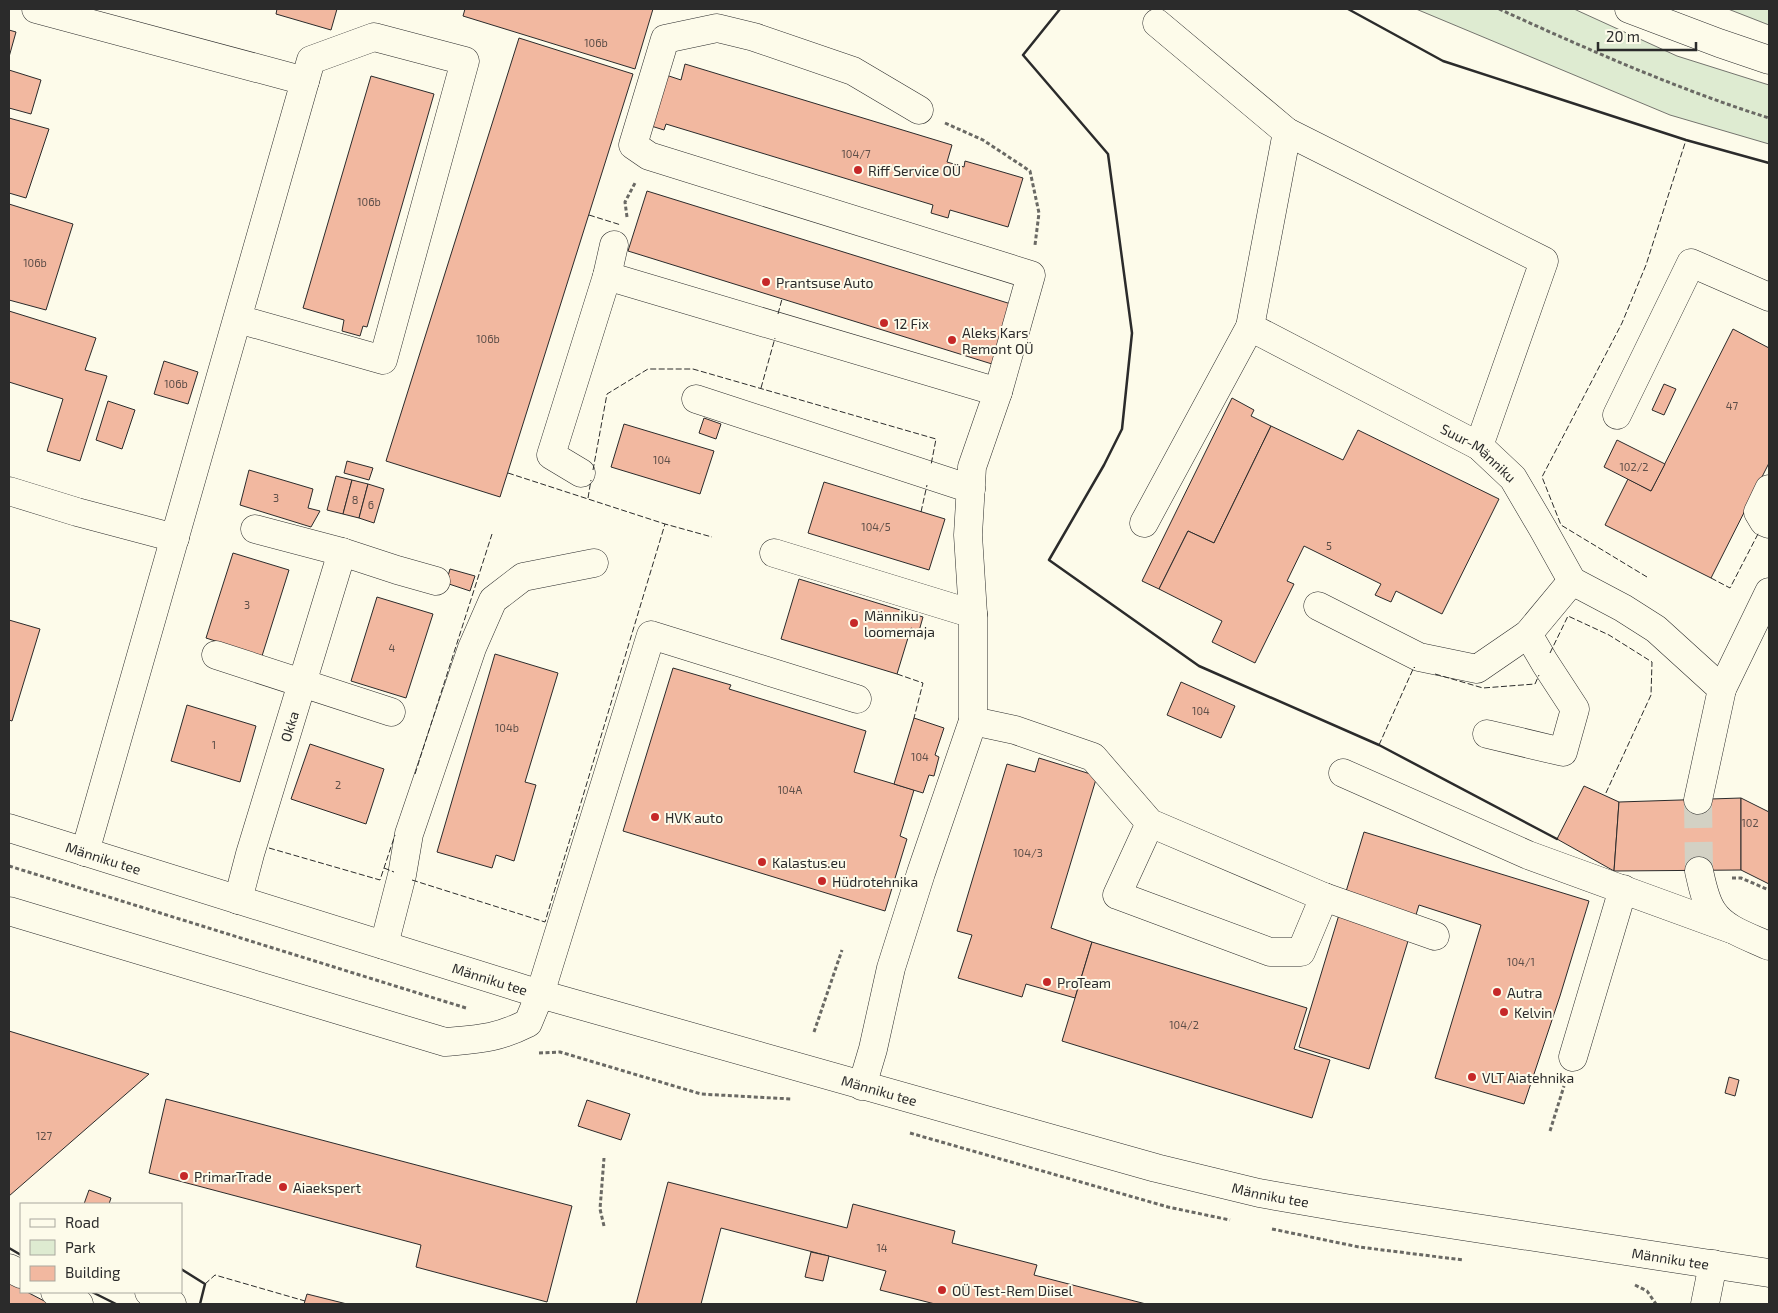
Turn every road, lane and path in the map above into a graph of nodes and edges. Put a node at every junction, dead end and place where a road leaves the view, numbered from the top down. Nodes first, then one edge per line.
1 (36, 9) edge
2 (1499, 9) edge
3 (1629, 9) edge
4 (1156, 23) dead end
5 (1769, 60) edge
6 (305, 81) junction
7 (919, 110) joint
8 (1769, 118) edge
9 (1287, 132) junction
10 (649, 156) junction
11 (614, 245) joint
12 (1031, 275) junction
13 (607, 276) junction
14 (1769, 297) edge
15 (238, 319) junction
16 (1250, 327) junction
17 (998, 392) junction
18 (696, 399) dead end
19 (1617, 415) dead end
20 (1479, 446) junction
21 (582, 473) dead end
22 (971, 489) junction
23 (1769, 489) edge
24 (9, 491) edge
25 (1144, 523) dead end
26 (1769, 524) edge
27 (255, 530) dead end
28 (175, 538) junction
29 (342, 552) junction
30 (774, 552) dead end
31 (594, 563) dead end
32 (436, 581) dead end
33 (1572, 581) junction
34 (1769, 592) edge
35 (1318, 606) dead end
36 (973, 614) junction
37 (1528, 634) junction
38 (216, 655) dead end
39 (302, 684) junction
40 (1722, 689) junction
41 (857, 699) dead end
42 (391, 712) dead end
43 (973, 721) junction
44 (1487, 734) dead end
45 (1343, 773) dead end
46 (1698, 800) tunnel mouth
47 (1150, 823) junction
48 (9, 828) edge
49 (85, 852) junction
50 (1700, 875) joint
51 (1623, 889) junction
52 (1769, 890) edge
53 (1324, 898) junction
54 (238, 900) junction
55 (9, 911) edge
56 (1732, 929) junction
57 (1435, 936) dead end
58 (384, 945) junction
59 (1769, 946) edge
60 (842, 950) dead end
61 (540, 994) junction
62 (814, 1032) dead end
63 (1573, 1056) joint
64 (862, 1086) junction
65 (1550, 1131) dead end
66 (604, 1158) dead end
67 (604, 1226) dead end
68 (1713, 1264) junction
69 (1769, 1273) edge
70 (57, 1293) edge
71 (151, 1293) edge
72 (79, 1304) edge
73 (172, 1304) edge
74 (1705, 1304) edge

1 - 6 street
2 - 8 path
3 - 5 street
4 - 9 street
6 - 15 street
6 - 15 street
7 - 10 street
7 - 12 path
9 - 16 street
9 - 20 street
10 - 11 path
10 - 12 street
11 - 13 street
12 - 17 street
13 - 17 street
13 - 21 street
14 - 19 street
15 - 28 street
16 - 20 street, Suur-Männiku
16 - 25 street
17 - 22 street
18 - 22 street
20 - 33 street, Suur-Männiku
22 - 36 street
23 - 26 street
24 - 28 street
27 - 29 street
28 - 49 street
29 - 32 street
29 - 39 street, Okka
30 - 36 street
31 - 58 street
33 - 37 street
33 - 40 street
34 - 40 street
35 - 37 street
36 - 43 street
37 - 44 street
38 - 39 street
39 - 42 street
39 - 54 street, Okka
40 - 46 street
41 - 61 street
43 - 47 street
43 - 64 street
45 - 51 street
47 - 53 street
47 - 53 street
48 - 49 street, Männiku tee
49 - 54 street, Männiku tee
50 - 52 path
50 - 56 street
51 - 56 street
51 - 63 street
53 - 57 street
54 - 58 street, Männiku tee
55 - 61 street
56 - 59 street
58 - 61 street, Männiku tee
60 - 62 path
61 - 64 street, Männiku tee
63 - 65 path
64 - 68 street, Männiku tee
66 - 67 path
68 - 69 street, Männiku tee
68 - 74 street
70 - 72 street
71 - 73 street

